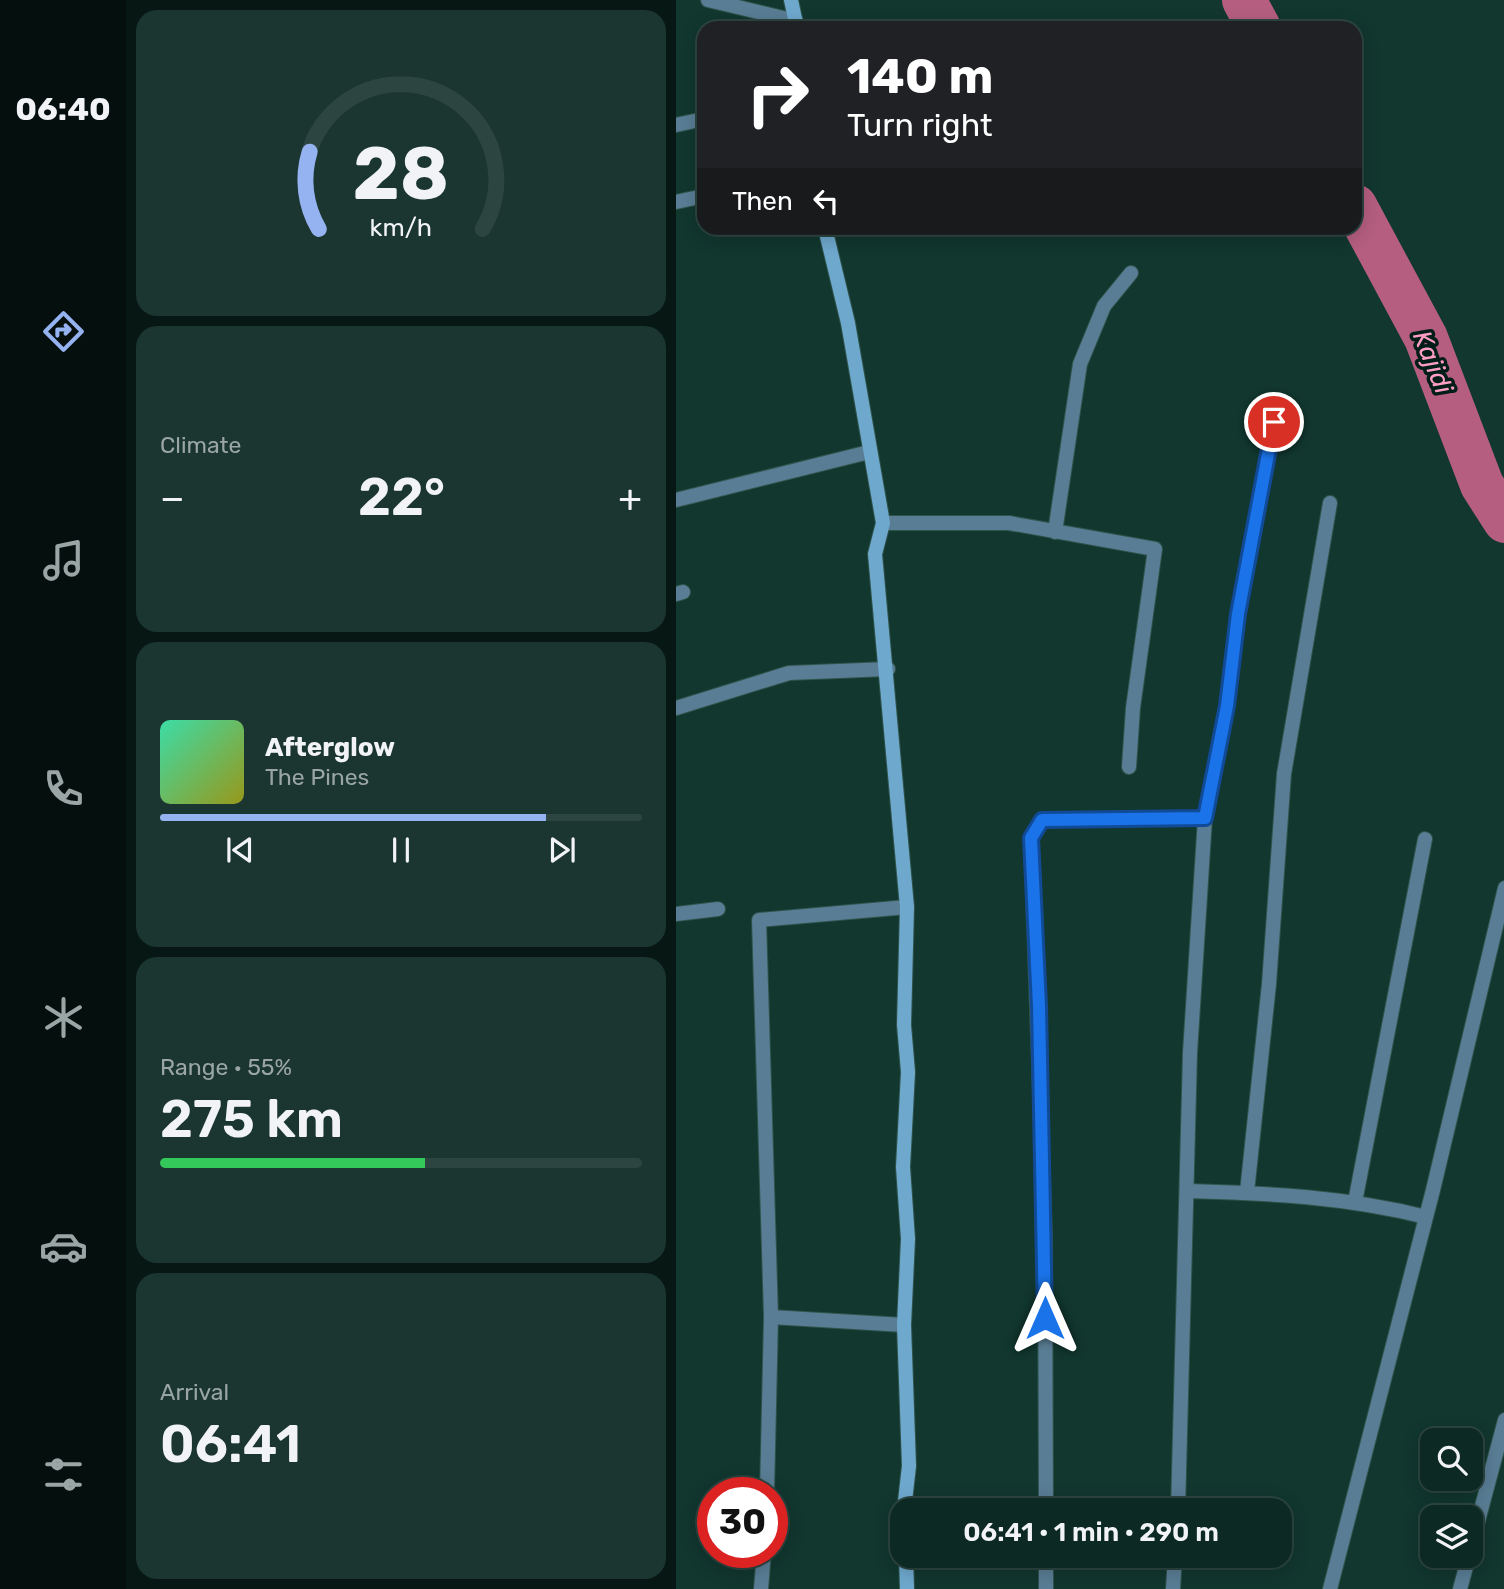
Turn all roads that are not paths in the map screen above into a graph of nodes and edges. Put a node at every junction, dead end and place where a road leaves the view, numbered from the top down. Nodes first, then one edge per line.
1 (708, 0) edge
2 (791, 0) edge
3 (785, 21) edge
4 (795, 21) edge
5 (697, 120) edge
6 (676, 125) edge
7 (697, 198) edge
8 (676, 202) edge
9 (827, 235) edge
10 (1131, 272) dead end
11 (1274, 422) dead end
12 (869, 452) junction
13 (676, 500) edge
14 (1330, 503) dead end
15 (883, 523) junction
16 (1055, 532) junction
17 (888, 669) junction
18 (676, 708) edge
19 (1129, 767) dead end
20 (1205, 818) junction
21 (1425, 839) dead end
22 (1504, 888) edge
23 (907, 907) junction
24 (718, 909) dead end
25 (676, 915) edge
26 (1187, 1191) junction
27 (1247, 1192) junction
28 (1355, 1202) junction
29 (1426, 1217) junction
30 (771, 1317) junction
31 (904, 1325) junction
32 (1504, 1420) edge
33 (767, 1477) edge
34 (905, 1498) edge
35 (1046, 1498) edge
36 (1178, 1498) edge
37 (1482, 1505) edge
38 (763, 1568) edge
39 (906, 1568) edge
40 (1046, 1568) edge
41 (1174, 1568) edge
42 (1466, 1568) edge
43 (761, 1589) edge
44 (907, 1589) edge
45 (1046, 1589) edge
46 (1173, 1589) edge
47 (1330, 1589) edge
48 (1460, 1589) edge

1 - 3 street
2 - 4 street
5 - 6 street
7 - 8 street
9 - 12 street
10 - 16 street
11 - 20 street
12 - 13 street
12 - 15 street
14 - 27 street
15 - 16 street
15 - 17 street
16 - 19 street
17 - 18 street
17 - 23 street
20 - 26 street
20 - 35 street
21 - 28 street
22 - 29 street
23 - 30 street
23 - 31 street
24 - 25 street
26 - 27 street
26 - 36 street
27 - 28 street
28 - 29 street
29 - 47 street
30 - 31 street
30 - 33 street
31 - 34 street
32 - 37 street
38 - 43 street
39 - 44 street
40 - 45 street
41 - 46 street
42 - 48 street

